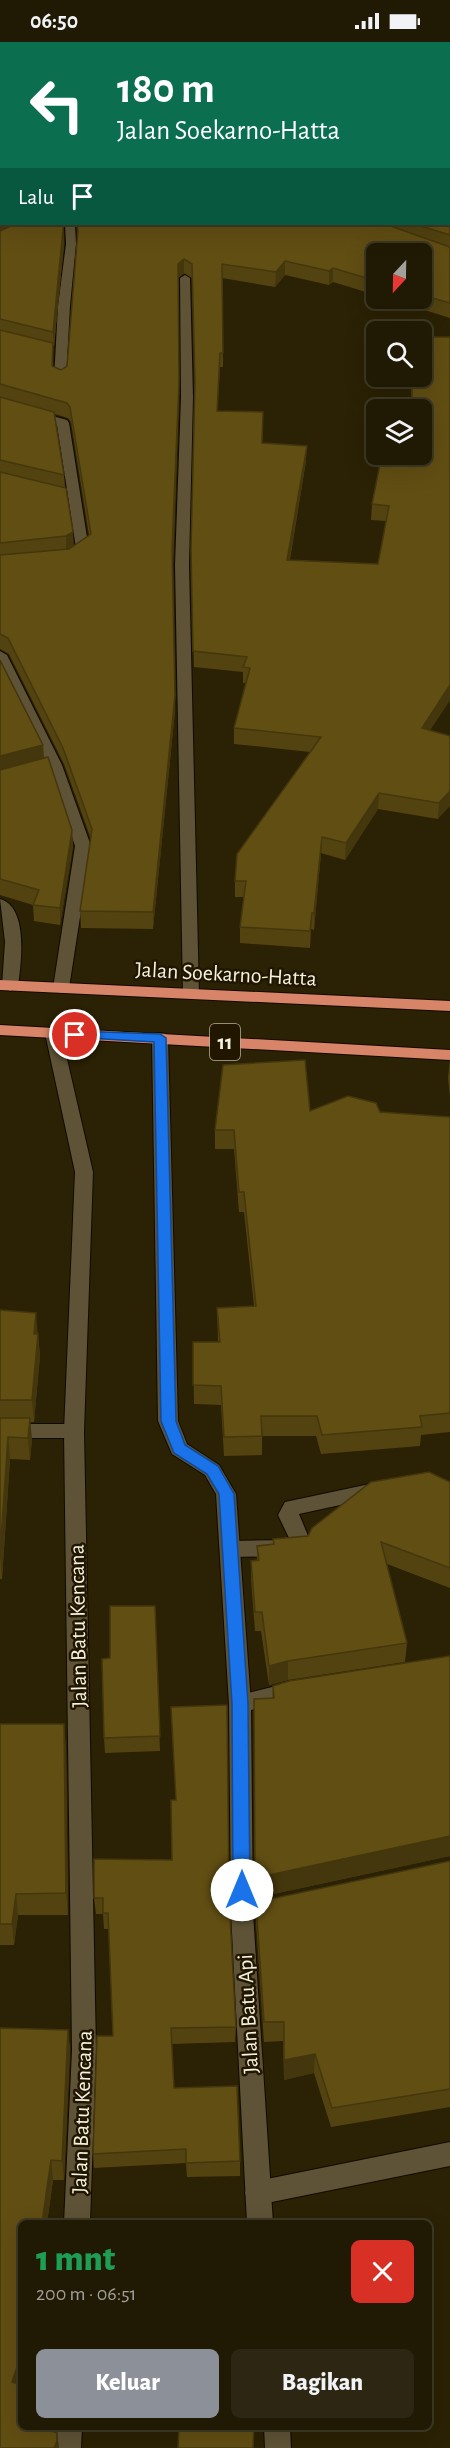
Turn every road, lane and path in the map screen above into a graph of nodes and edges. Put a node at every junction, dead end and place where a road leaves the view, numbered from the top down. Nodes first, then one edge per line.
1 (69, 225) edge
2 (185, 278) dead end
3 (60, 379) edge
4 (0, 405) edge
5 (58, 559) edge
6 (0, 655) edge
7 (0, 904) edge
8 (5, 985) edge
9 (62, 988) junction
10 (191, 994) junction
11 (450, 1006) edge
12 (0, 1030) edge
13 (53, 1033) junction
14 (160, 1038) junction
15 (450, 1055) edge
16 (0, 1431) edge
17 (74, 1431) junction
18 (397, 1486) edge
19 (231, 1549) junction
20 (311, 1688) edge
21 (240, 1704) junction
22 (265, 1908) edge
23 (242, 1913) junction
24 (450, 2154) edge
25 (257, 2193) junction
26 (77, 2220) edge
27 (260, 2220) edge
28 (69, 2430) edge
29 (277, 2430) edge
30 (68, 2448) edge
31 (278, 2448) edge

1 - 3 street
2 - 10 street
4 - 5 street
6 - 9 street
7 - 8 street
8 - 9 highway, Jalan Soekarno-Hatta / 11
9 - 10 highway, Jalan Soekarno-Hatta / 11
10 - 11 highway, Jalan Soekarno-Hatta / 11
12 - 13 highway, 11
13 - 14 highway, 11
13 - 17 street, Jalan Batu Kencana
14 - 15 highway, 11
14 - 19 street, Jalan Batu Api
16 - 17 street
17 - 26 street, Jalan Batu Kencana
18 - 19 street
19 - 21 street, Jalan Batu Api
20 - 21 street
21 - 23 street, Jalan Batu Api
22 - 23 street
23 - 25 street, Jalan Batu Api
24 - 25 street
25 - 27 street, Jalan Batu Api
28 - 30 street
29 - 31 street

